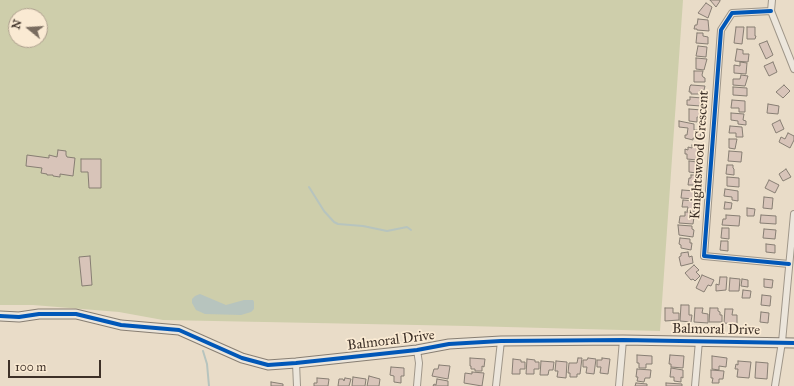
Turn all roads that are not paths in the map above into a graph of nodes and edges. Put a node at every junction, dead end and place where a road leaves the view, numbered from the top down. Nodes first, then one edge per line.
1 (772, 0) edge
2 (771, 11) junction
3 (794, 69) edge
4 (794, 214) edge
5 (789, 264) junction
6 (0, 316) edge
7 (623, 340) junction
8 (501, 341) junction
9 (699, 341) junction
10 (782, 342) junction
11 (794, 343) edge
12 (417, 350) junction
13 (296, 363) junction
14 (297, 386) edge
15 (417, 386) edge
16 (496, 386) edge
17 (619, 386) edge
18 (695, 386) edge
19 (775, 386) edge

1 - 2 street
2 - 3 street
2 - 5 street, Knightswood Crescent
4 - 5 street
5 - 10 street
6 - 13 street, Balmoral Drive
7 - 8 street, Balmoral Drive
7 - 9 street, Balmoral Drive
7 - 17 street
8 - 12 street, Balmoral Drive
8 - 16 street
9 - 10 street, Balmoral Drive
9 - 18 street
10 - 11 street, Balmoral Drive
10 - 19 street
12 - 13 street, Balmoral Drive
12 - 15 street
13 - 14 street

